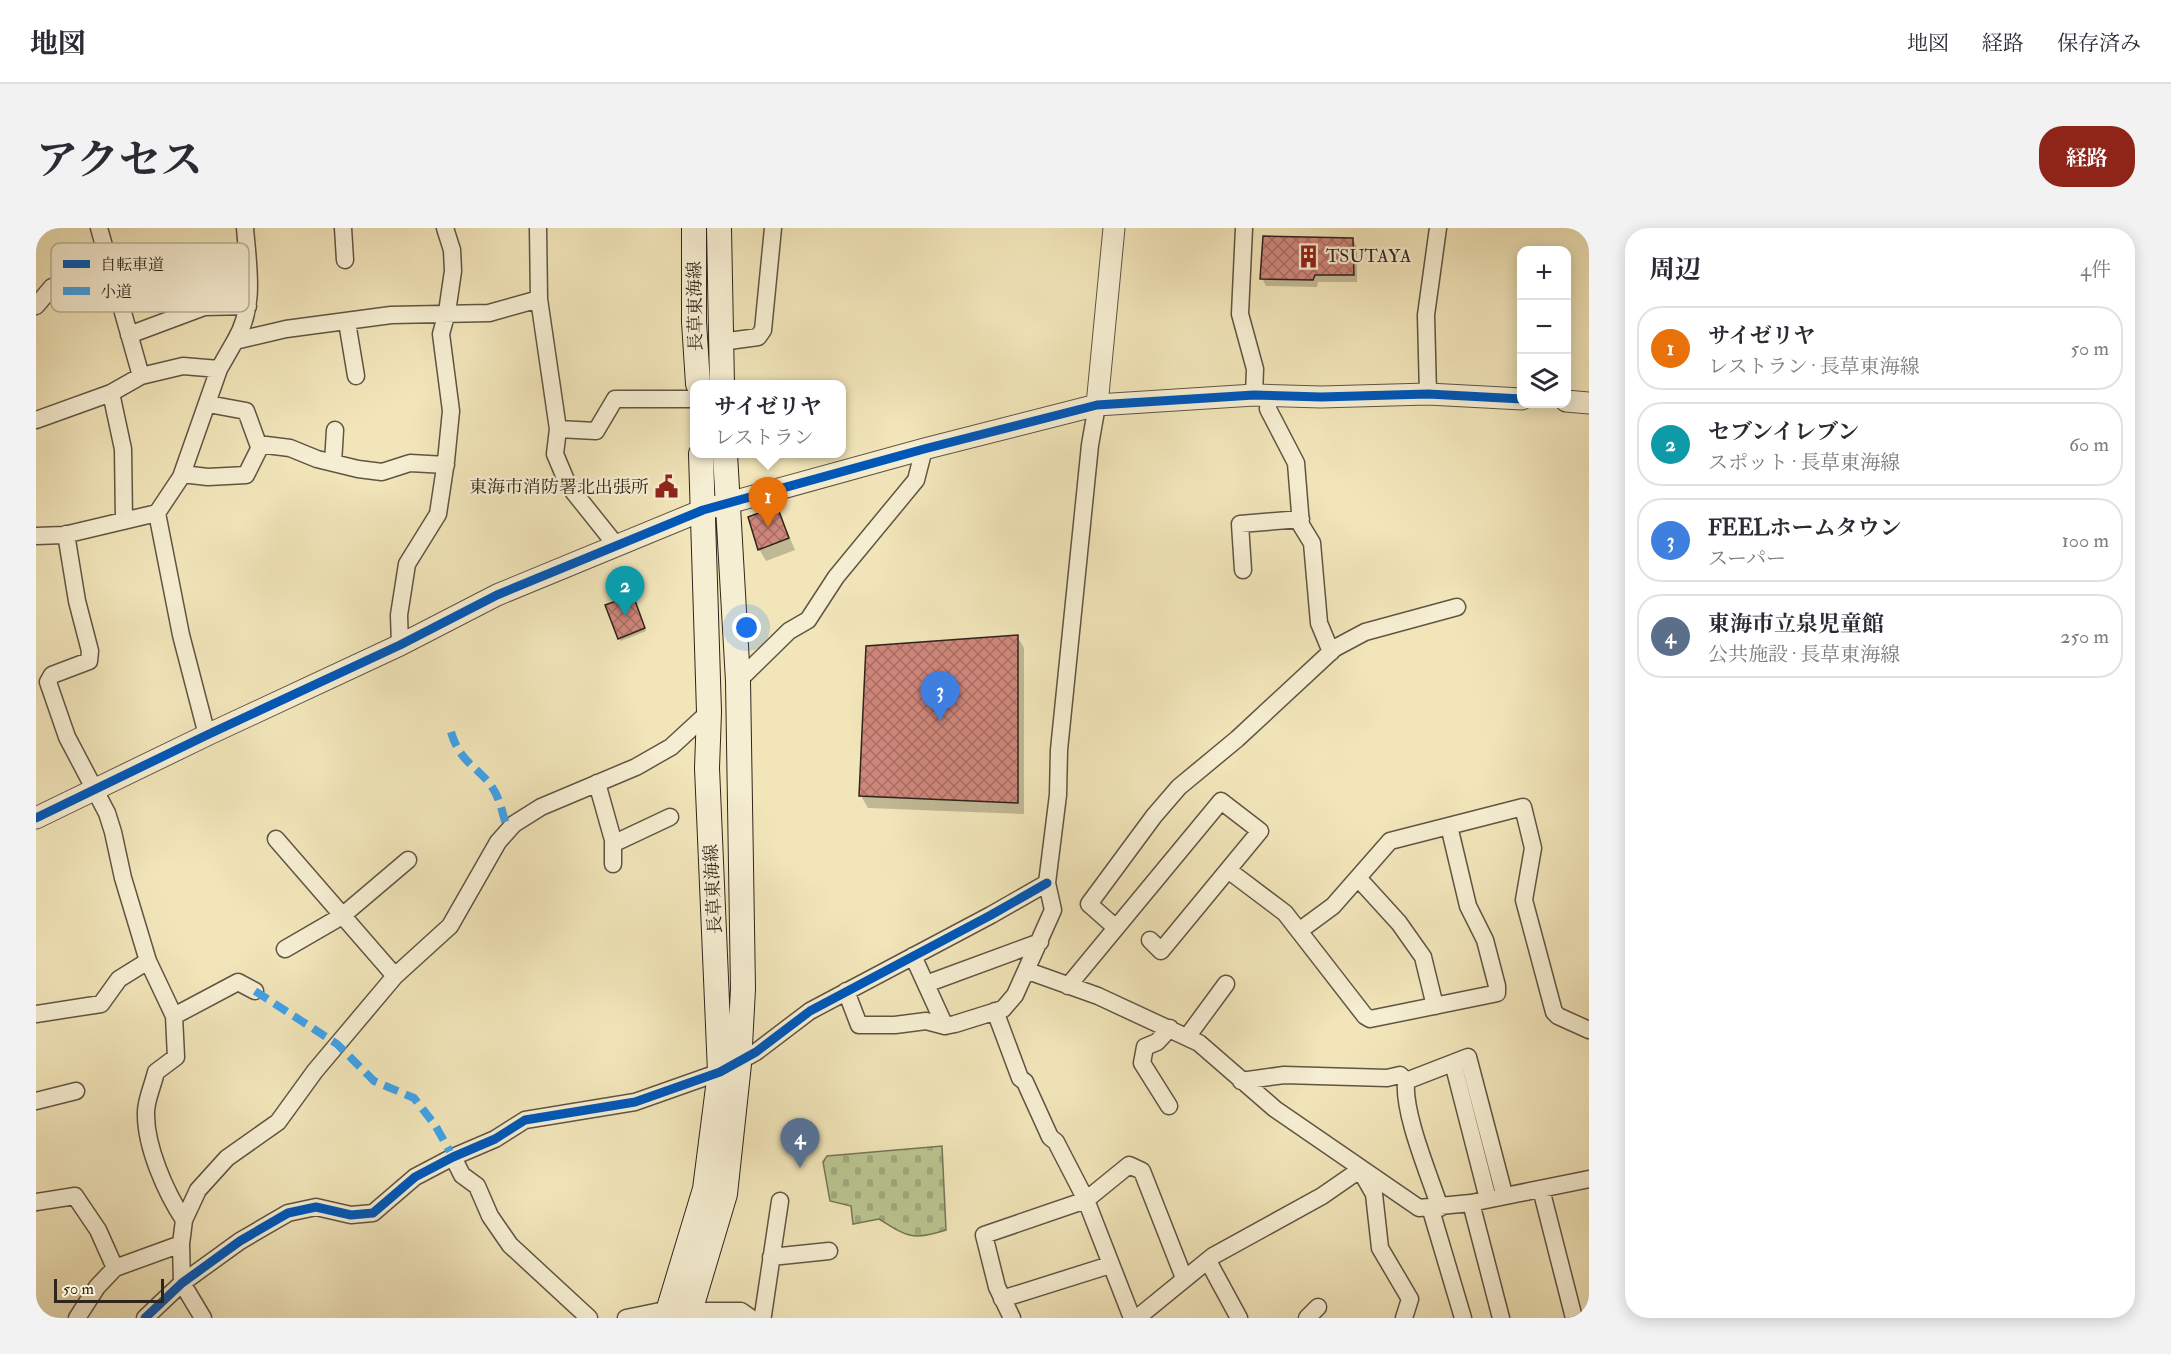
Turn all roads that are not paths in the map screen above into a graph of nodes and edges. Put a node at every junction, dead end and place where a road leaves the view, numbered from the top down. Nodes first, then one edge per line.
1 (99, 228) edge
2 (245, 228) edge
3 (343, 228) edge
4 (445, 228) edge
5 (538, 228) edge
6 (694, 228) edge
7 (719, 228) edge
8 (773, 228) edge
9 (1114, 228) edge
10 (1244, 228) edge
11 (1438, 228) edge
12 (103, 243) edge
13 (246, 243) edge
14 (345, 260) dead end
15 (51, 288) edge
16 (539, 299) junction
17 (36, 306) edge
18 (123, 312) edge
19 (191, 312) edge
20 (247, 312) edge
21 (447, 312) junction
22 (346, 322) junction
23 (129, 335) junction
24 (236, 340) junction
25 (721, 342) junction
26 (219, 369) junction
27 (141, 376) junction
28 (356, 376) dead end
29 (698, 380) edge
30 (722, 380) edge
31 (111, 393) junction
32 (1428, 394) junction
33 (1262, 395) junction
34 (690, 399) edge
35 (1517, 399) edge
36 (1571, 402) edge
37 (1589, 403) edge
38 (208, 404) junction
39 (1097, 405) junction
40 (36, 420) edge
41 (558, 429) junction
42 (335, 430) dead end
43 (261, 445) junction
44 (924, 449) junction
45 (701, 458) edge
46 (725, 458) edge
47 (333, 463) junction
48 (446, 465) junction
49 (182, 474) junction
50 (727, 504) junction
51 (703, 510) junction
52 (157, 513) junction
53 (1301, 519) junction
54 (124, 521) junction
55 (66, 534) junction
56 (36, 537) edge
57 (616, 545) junction
58 (1243, 570) dead end
59 (1457, 606) dead end
60 (400, 645) junction
61 (1331, 652) junction
62 (738, 681) junction
63 (709, 712) junction
64 (207, 735) junction
65 (597, 783) junction
66 (93, 790) junction
67 (670, 817) dead end
68 (36, 818) edge
69 (1449, 826) junction
70 (276, 839) dead end
71 (613, 840) junction
72 (408, 860) dead end
73 (613, 864) dead end
74 (1228, 870) junction
75 (1358, 878) junction
76 (1047, 883) junction
77 (342, 915) junction
78 (1115, 927) junction
79 (1299, 931) junction
80 (1149, 940) dead end
81 (1040, 942) junction
82 (285, 949) dead end
83 (913, 956) junction
84 (148, 961) junction
85 (1028, 971) junction
86 (394, 976) junction
87 (926, 984) junction
88 (1226, 984) dead end
89 (1068, 986) junction
90 (255, 991) dead end
91 (846, 991) junction
92 (1435, 1006) junction
93 (995, 1011) junction
94 (36, 1014) edge
95 (174, 1016) junction
96 (945, 1026) junction
97 (1170, 1028) junction
98 (1589, 1030) edge
99 (1187, 1037) junction
100 (729, 1068) junction
101 (1241, 1081) junction
102 (1406, 1081) junction
103 (76, 1091) dead end
104 (36, 1101) edge
105 (1169, 1107) dead end
106 (453, 1157) junction
107 (1361, 1169) junction
108 (1589, 1179) edge
109 (1541, 1190) junction
110 (1488, 1199) junction
111 (1086, 1200) junction
112 (780, 1201) dead end
113 (36, 1202) edge
114 (1435, 1208) junction
115 (184, 1220) junction
116 (181, 1244) junction
117 (830, 1251) dead end
118 (771, 1257) junction
119 (1208, 1261) junction
120 (1110, 1266) junction
121 (115, 1268) junction
122 (1185, 1278) junction
123 (182, 1283) junction
124 (1002, 1299) junction
125 (679, 1314) edge
126 (758, 1316) edge
127 (77, 1318) edge
128 (145, 1318) edge
129 (203, 1318) edge
130 (589, 1318) edge
131 (626, 1318) edge
132 (1012, 1318) edge
133 (1134, 1318) edge
134 (1239, 1318) edge
135 (1404, 1318) edge
136 (1462, 1318) edge
137 (1502, 1318) edge
138 (1574, 1318) edge

1 - 12 street
2 - 13 street
3 - 14 street
4 - 21 street
5 - 16 street
6 - 29 main road, 長草東海線
7 - 25 main road, 長草東海線
8 - 25 street
9 - 39 street
10 - 33 street
11 - 32 street
15 - 17 street
16 - 21 street
16 - 41 street
18 - 23 street
19 - 23 street
20 - 24 street
21 - 22 street
21 - 48 street
22 - 24 street
22 - 28 street
23 - 27 street
24 - 26 street
25 - 30 main road, 長草東海線
26 - 27 street
26 - 38 street
27 - 31 street
31 - 40 street
31 - 54 street
32 - 33 street
32 - 35 street
33 - 39 street
33 - 53 street
34 - 41 street
36 - 37 street
38 - 43 street
38 - 49 street
39 - 44 street
39 - 76 street
41 - 57 street
42 - 47 street
43 - 47 street
43 - 49 street
44 - 50 street
44 - 62 street
45 - 51 main road, 長草東海線
46 - 50 main road, 長草東海線
47 - 48 street
48 - 60 street
49 - 52 street
50 - 51 street
50 - 62 main road, 長草東海線
51 - 57 street
51 - 63 main road, 長草東海線
52 - 54 street
52 - 64 street
53 - 58 street
53 - 61 street
54 - 55 street
55 - 56 street
55 - 66 street
57 - 60 street
59 - 61 street
60 - 64 street
61 - 78 street
62 - 100 main road, 長草東海線
63 - 65 street
63 - 100 main road, 長草東海線
64 - 66 street
65 - 71 street
65 - 86 street
66 - 68 street
66 - 84 street
67 - 71 street
69 - 75 street
69 - 92 street
69 - 98 street
70 - 77 street
71 - 73 street
72 - 77 street
74 - 78 street
74 - 79 street
74 - 80 street
75 - 79 street
75 - 92 street
76 - 81 street
76 - 83 street
77 - 82 street
77 - 86 street
78 - 89 street
79 - 92 street
81 - 85 street
81 - 87 street
83 - 87 street
83 - 91 street
84 - 94 street
84 - 95 street
85 - 89 street
85 - 93 street
86 - 115 street
87 - 96 street
88 - 99 street
89 - 97 street
90 - 95 street
91 - 96 street
91 - 100 street
93 - 96 street
93 - 111 street
95 - 115 street
97 - 99 street
97 - 105 street
99 - 101 street
100 - 106 street
100 - 125 main road, 長草東海線
101 - 102 street
101 - 107 street
102 - 110 street
102 - 114 street
103 - 104 street
106 - 123 street
106 - 130 street
107 - 114 street
107 - 119 street
107 - 135 street
108 - 109 street
109 - 110 street
109 - 138 street
110 - 114 street
110 - 137 street
111 - 120 street
111 - 122 street
111 - 124 street
112 - 118 street
113 - 121 street
114 - 136 street
115 - 116 street
116 - 121 street
116 - 123 street
117 - 118 street
118 - 126 street
119 - 122 street
119 - 134 street
120 - 124 street
120 - 133 street
121 - 127 street
122 - 133 street
123 - 128 street
123 - 129 street
124 - 132 street
125 - 126 street
125 - 131 street

